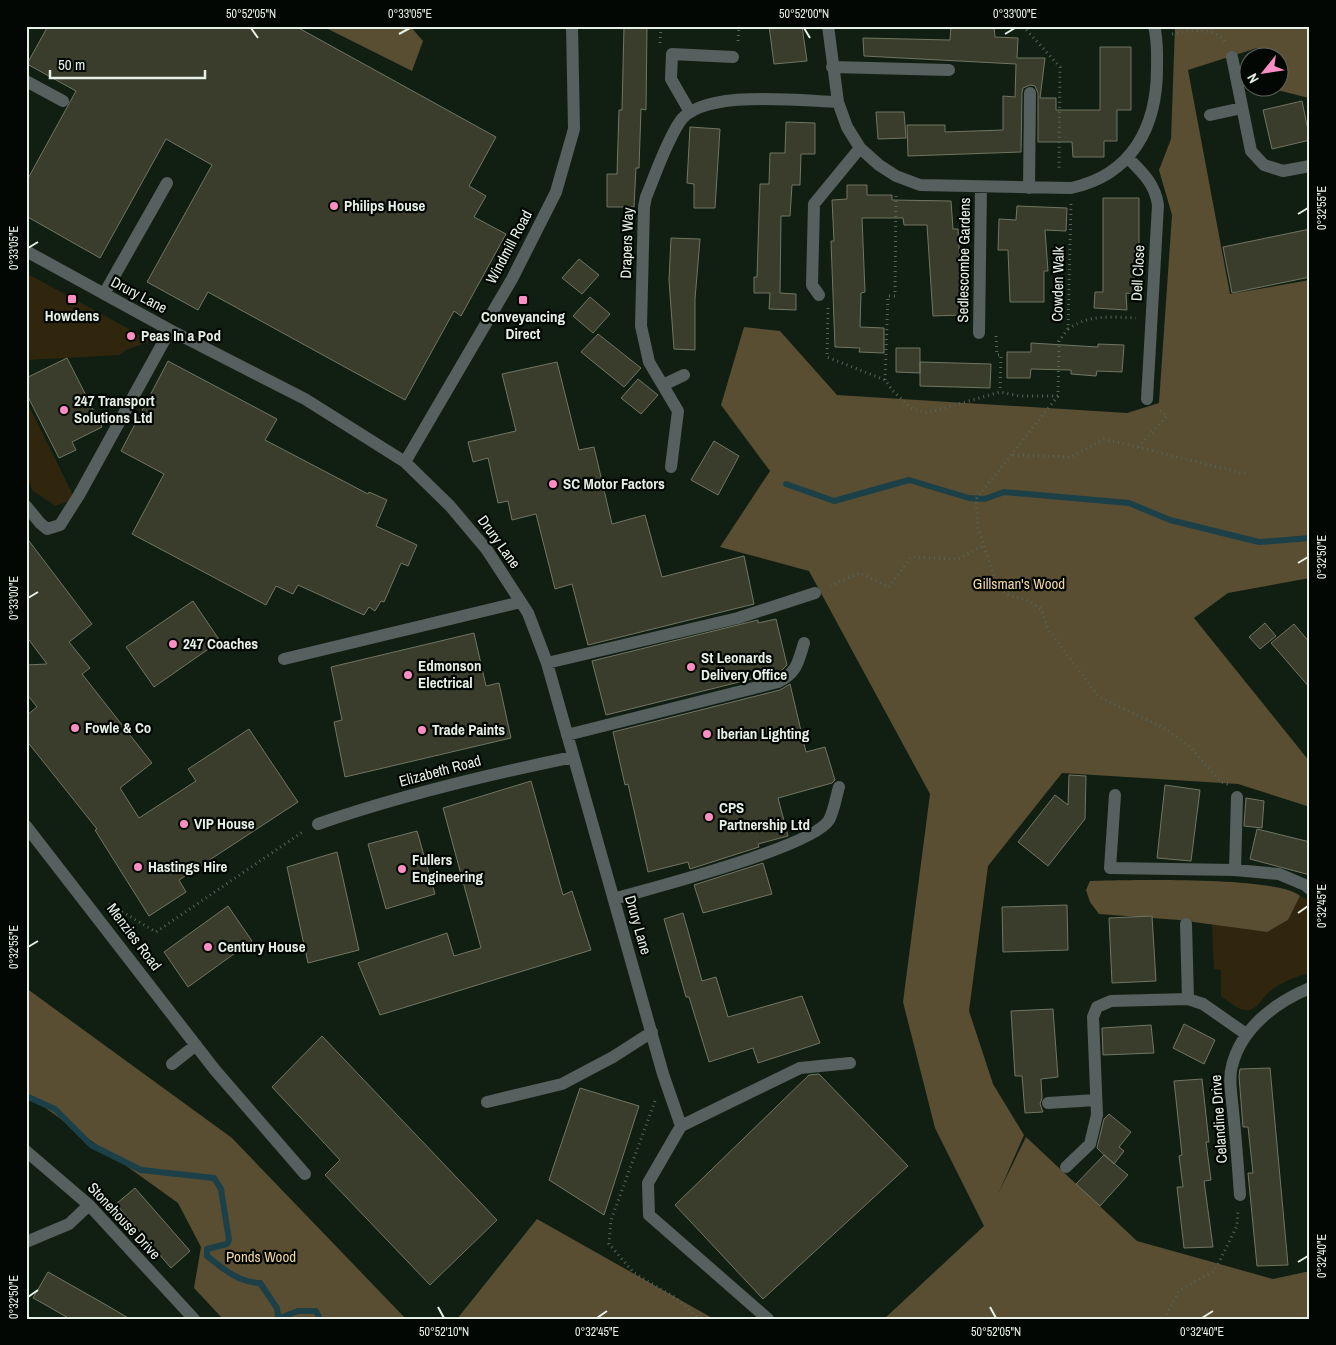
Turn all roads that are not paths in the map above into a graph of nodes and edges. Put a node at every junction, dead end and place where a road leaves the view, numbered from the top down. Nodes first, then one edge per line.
1 (572, 26) edge
2 (828, 26) edge
3 (1155, 32) edge
4 (733, 57) dead end
5 (1232, 58) road end
6 (832, 67) junction
7 (949, 70) dead end
8 (26, 81) edge
9 (1030, 94) dead end
10 (63, 101) dead end
11 (838, 102) junction
12 (1242, 108) junction
13 (690, 112) junction
14 (1210, 115) dead end
15 (860, 148) junction
16 (1128, 158) junction
17 (1310, 166) edge
18 (168, 183) dead end
19 (981, 187) junction
20 (1029, 188) junction
21 (26, 251) edge
22 (104, 294) junction
23 (819, 295) road end
24 (170, 330) junction
25 (979, 333) road end
26 (684, 375) dead end
27 (663, 385) junction
28 (1147, 399) road end
29 (405, 462) junction
30 (671, 467) dead end
31 (26, 506) edge
32 (816, 593) road end
33 (520, 602) junction
34 (804, 643) dead end
35 (284, 660) dead end
36 (547, 664) junction
37 (566, 735) junction
38 (573, 757) junction
39 (839, 787) dead end
40 (1115, 795) dead end
41 (1237, 797) dead end
42 (318, 824) road end
43 (26, 826) edge
44 (1235, 870) junction
45 (1310, 889) edge
46 (614, 899) junction
47 (1186, 924) dead end
48 (1310, 988) edge
49 (1188, 999) junction
50 (652, 1032) junction
51 (1246, 1034) junction
52 (196, 1045) junction
53 (850, 1063) dead end
54 (172, 1064) dead end
55 (1096, 1100) junction
56 (487, 1102) dead end
57 (1048, 1103) dead end
58 (681, 1126) junction
59 (26, 1151) edge
60 (1066, 1167) dead end
61 (305, 1174) dead end
62 (1240, 1195) road end
63 (89, 1205) junction
64 (26, 1242) edge
65 (194, 1319) edge
66 (768, 1319) edge

1 - 29 street, Windmill Road
2 - 6 street, Sedlescombe Gardens
3 - 16 street, Sedlescombe Gardens
4 - 13 street
5 - 12 street
6 - 7 street
6 - 11 street, Sedlescombe Gardens
8 - 10 street
9 - 20 street
11 - 13 street
11 - 15 street, Sedlescombe Gardens
12 - 14 street
12 - 17 street
13 - 27 street, Drapers Way
15 - 19 street, Sedlescombe Gardens
15 - 23 street
16 - 20 street, Sedlescombe Gardens
16 - 28 street, Dell Close
18 - 22 street
19 - 20 street, Sedlescombe Gardens
19 - 25 street, Sedlescombe Gardens
21 - 22 street, Drury Lane
22 - 24 street, Drury Lane
24 - 29 street, Drury Lane
24 - 31 street
26 - 27 street
27 - 30 street, Drapers Way
29 - 33 street, Drury Lane
32 - 36 street
33 - 35 street
33 - 36 street, Drury Lane
34 - 37 street
36 - 37 street, Drury Lane
37 - 38 street, Drury Lane
38 - 42 street, Elizabeth Road
38 - 46 street, Drury Lane
39 - 46 street
40 - 44 street
41 - 44 street
43 - 52 street, Menzies Road
44 - 45 street
46 - 50 street, Drury Lane
47 - 49 street
48 - 51 street, Celandine Drive
49 - 51 street
49 - 55 street
50 - 56 street
50 - 58 street, Drury Lane
51 - 62 street, Celandine Drive
52 - 54 street
52 - 61 street, Menzies Road
53 - 58 street
55 - 57 street
55 - 60 street
58 - 66 street
59 - 63 street, Stonehouse Drive
63 - 64 street
63 - 65 street, Stonehouse Drive

